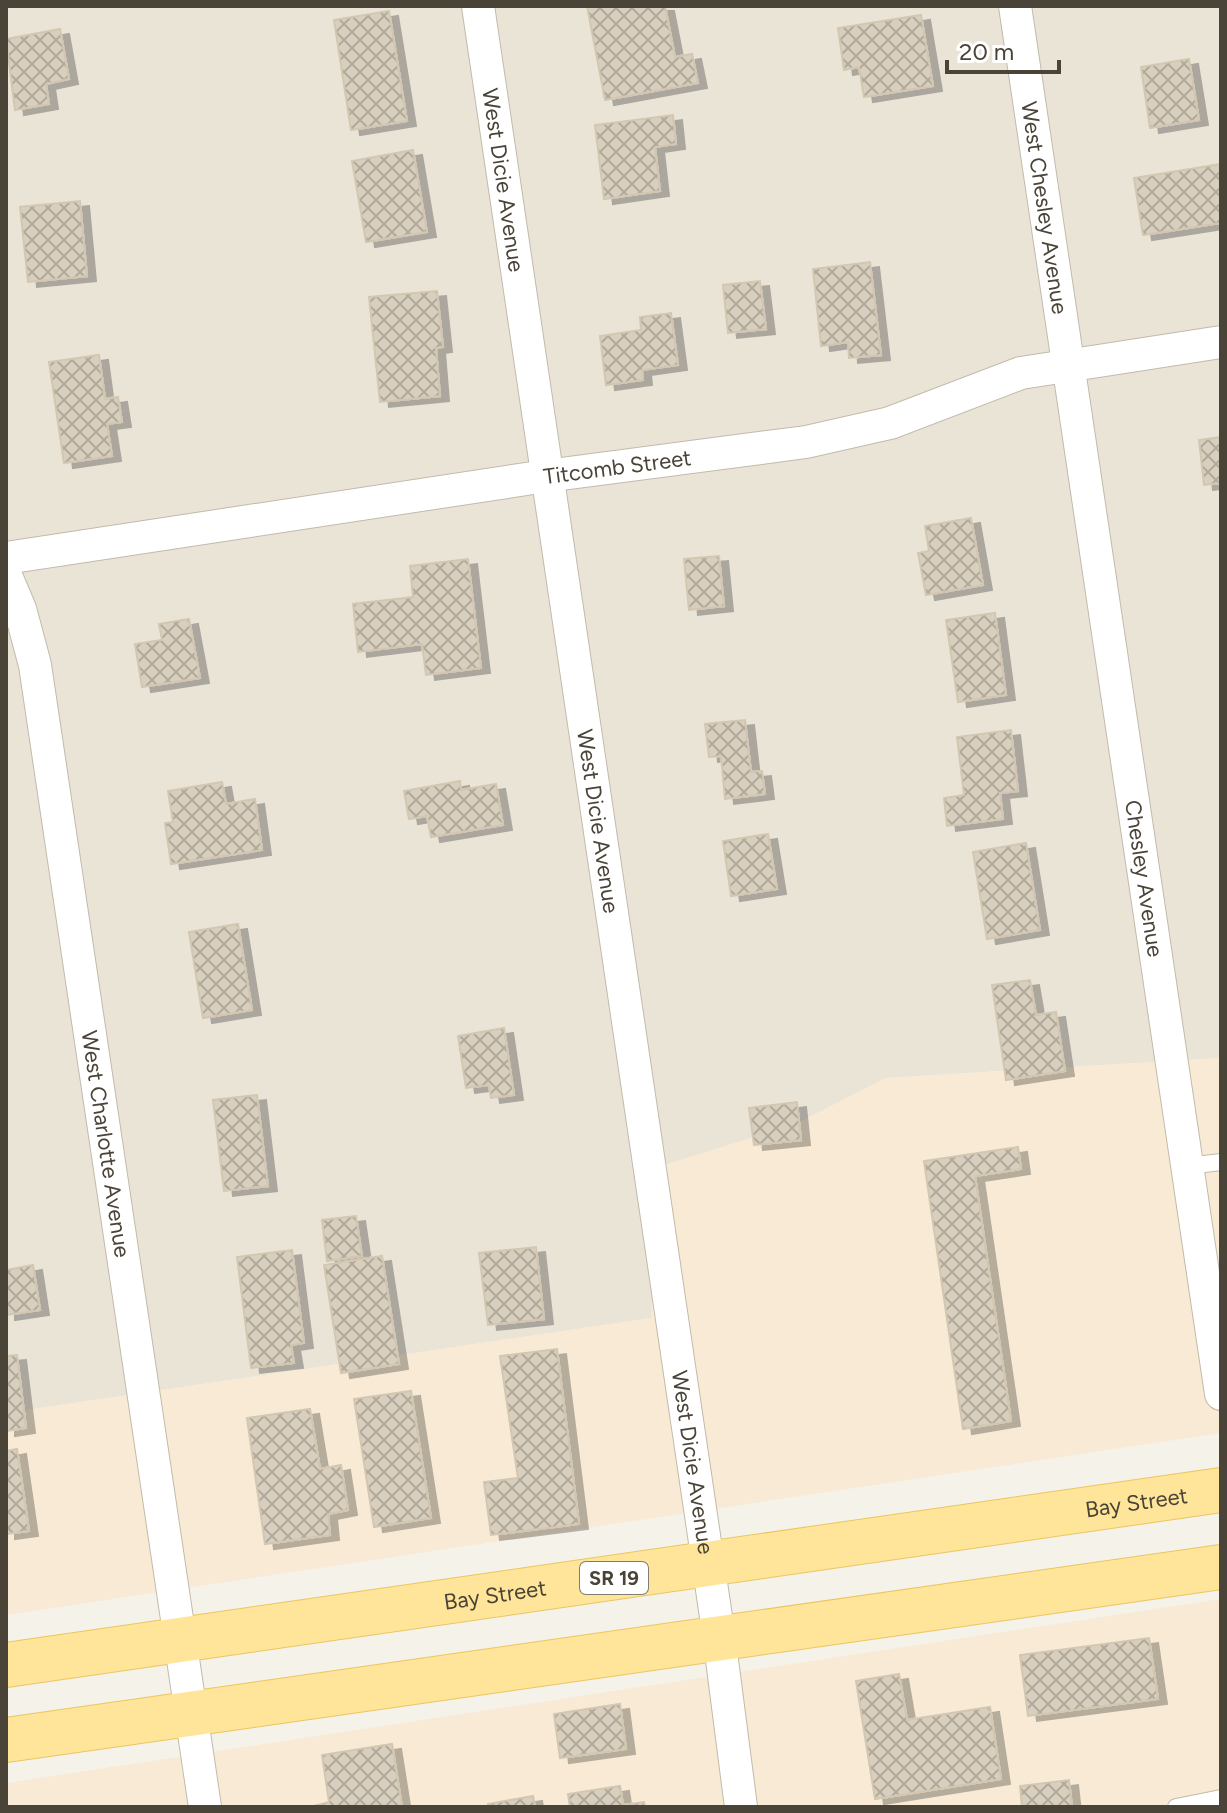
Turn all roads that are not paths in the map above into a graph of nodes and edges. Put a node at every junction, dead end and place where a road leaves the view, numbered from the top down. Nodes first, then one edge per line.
1 (478, 6) edge
2 (1015, 6) edge
3 (1221, 342) edge
4 (1067, 364) junction
5 (546, 476) junction
6 (6, 558) edge
7 (6, 576) edge
8 (1221, 1162) edge
9 (1187, 1166) junction
10 (1220, 1376) edge
11 (1221, 1490) edge
12 (709, 1564) junction
13 (1221, 1567) edge
14 (719, 1637) junction
15 (180, 1640) junction
16 (6, 1665) edge
17 (191, 1714) junction
18 (6, 1740) edge
19 (1221, 1798) edge
20 (205, 1807) edge
21 (741, 1807) edge
22 (1176, 1807) edge

1 - 5 street, West Dicie Avenue
2 - 4 street, West Chesley Avenue
3 - 4 street, Titcomb Street
4 - 5 street, Titcomb Street
4 - 9 street, Chesley Avenue
5 - 6 street, Titcomb Street
5 - 12 street, West Dicie Avenue
7 - 15 street, West Charlotte Avenue
8 - 9 lane
9 - 10 street, Chesley Avenue
11 - 12 main road, Bay Street / SR 19
12 - 14 street, West Dicie Avenue
12 - 15 main road, Bay Street / SR 19
13 - 14 main road
14 - 17 main road
14 - 21 street, West Dicie Avenue
15 - 16 main road, Bay Street / SR 19
15 - 17 street, West Charlotte Avenue
17 - 18 main road
17 - 20 street, West Charlotte Avenue
19 - 22 lane

